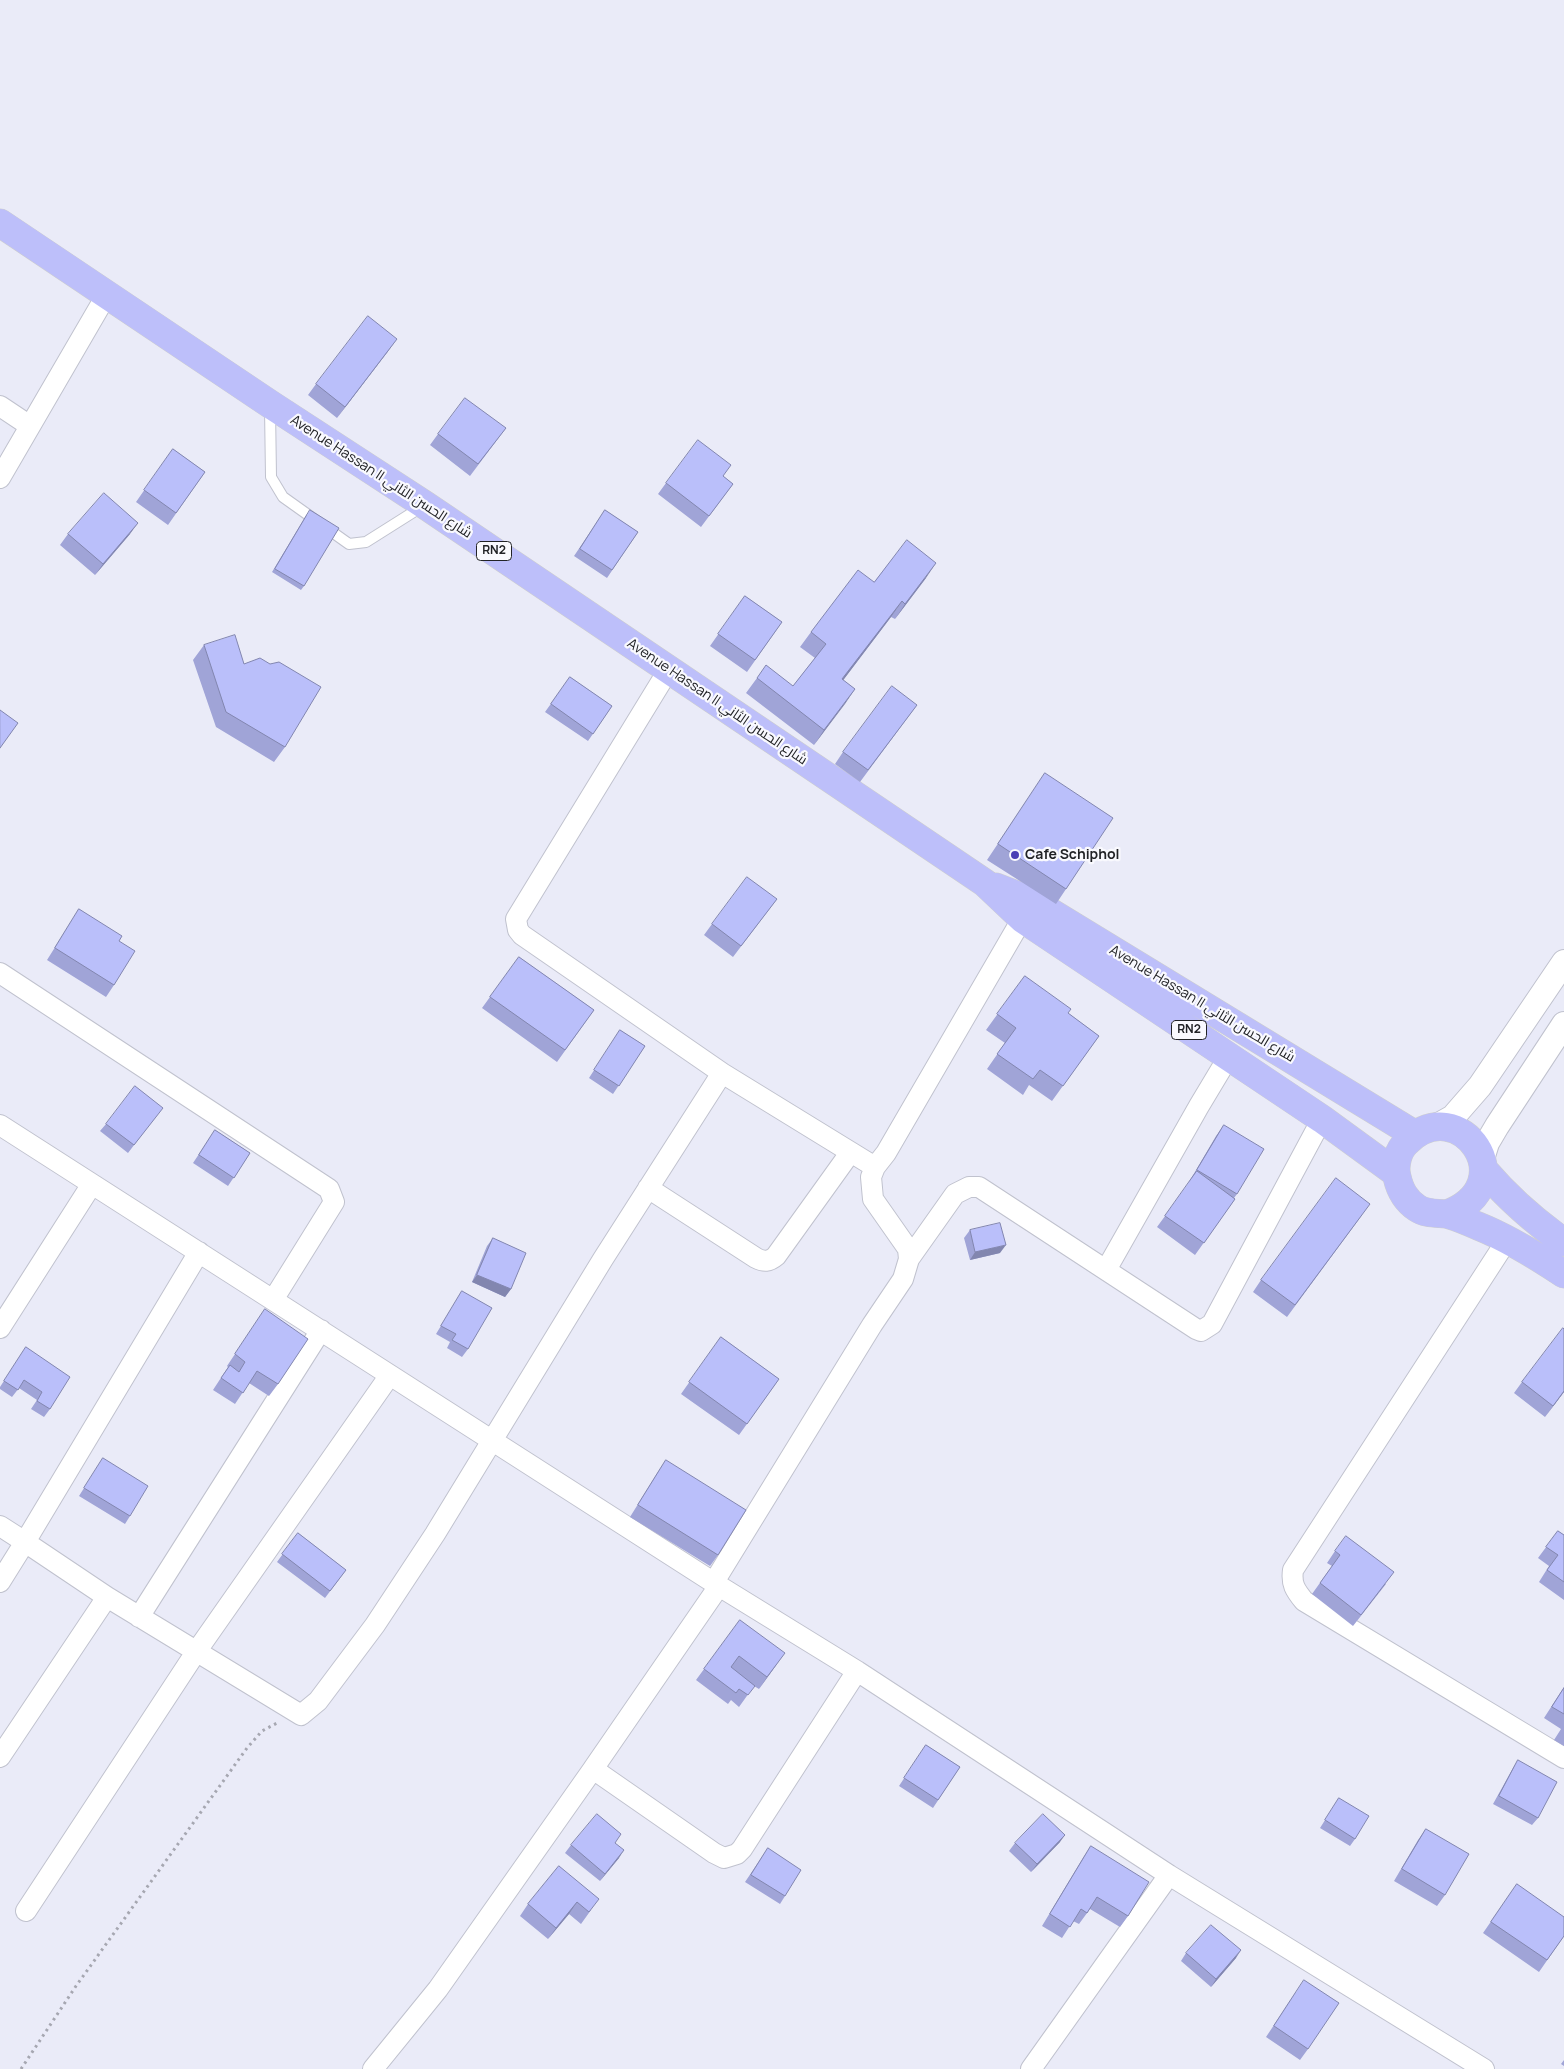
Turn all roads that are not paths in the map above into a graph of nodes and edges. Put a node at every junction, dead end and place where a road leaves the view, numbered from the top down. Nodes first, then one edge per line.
1 (0, 223) edge
2 (107, 294) junction
3 (270, 404) junction
4 (0, 406) edge
5 (30, 426) junction
6 (0, 478) edge
7 (425, 505) junction
8 (669, 669) junction
9 (1028, 910) junction
10 (1564, 962) edge
11 (0, 972) edge
12 (1564, 1024) edge
13 (1229, 1056) junction
14 (722, 1073) junction
15 (1322, 1118) junction
16 (0, 1125) edge
17 (1425, 1131) junction
18 (850, 1153) junction
19 (1483, 1165) junction
20 (875, 1167) junction
21 (1396, 1173) junction
22 (92, 1184) junction
23 (648, 1188) junction
24 (1447, 1214) junction
25 (1506, 1240) junction
26 (1564, 1242) edge
27 (199, 1252) junction
28 (909, 1259) junction
29 (1106, 1270) junction
30 (1564, 1274) edge
31 (273, 1300) junction
32 (0, 1328) edge
33 (321, 1330) junction
34 (390, 1375) junction
35 (491, 1440) junction
36 (0, 1526) edge
37 (25, 1542) junction
38 (0, 1582) edge
39 (717, 1584) junction
40 (107, 1597) junction
41 (139, 1616) junction
42 (196, 1652) junction
43 (857, 1671) junction
44 (0, 1756) edge
45 (1564, 1758) edge
46 (593, 1769) junction
47 (1169, 1874) junction
48 (26, 1911) dead end
49 (373, 2069) edge
50 (1031, 2069) edge
51 (1484, 2069) edge

1 - 2 main road, Avenue Hassan II شارع الحسن الثاني / RN2
2 - 3 main road, Avenue Hassan II شارع الحسن الثاني / RN2
2 - 5 street
3 - 7 main road, Avenue Hassan II شارع الحسن الثاني / RN2
3 - 7 lane
4 - 5 street
5 - 6 street
7 - 8 main road, Avenue Hassan II شارع الحسن الثاني / RN2
8 - 9 main road, Avenue Hassan II شارع الحسن الثاني / RN2
8 - 14 street
9 - 13 main road, Avenue Hassan II شارع الحسن الثاني / RN2
9 - 17 main road, Avenue Hassan II شارع الحسن الثاني / RN2
9 - 20 street
10 - 17 street
11 - 31 street
12 - 19 street
13 - 15 main road, Avenue Hassan II شارع الحسن الثاني / RN2
13 - 29 street
14 - 18 street
14 - 23 street
15 - 21 main road, Avenue Hassan II شارع الحسن الثاني / RN2
15 - 29 street
16 - 22 street
17 - 19 main road, RN2
17 - 21 main road
18 - 20 street
18 - 23 street
19 - 24 main road
19 - 26 main road, RN2
20 - 28 street
21 - 24 main road
22 - 27 street
22 - 32 street
23 - 35 street
24 - 25 main road
25 - 30 main road
25 - 45 street
27 - 31 street
27 - 37 street
28 - 29 street
28 - 39 street
31 - 33 street
33 - 34 street
33 - 41 street
34 - 35 street
34 - 42 street
35 - 39 street
35 - 42 street
36 - 37 street
37 - 38 street
37 - 40 street
39 - 43 street
39 - 46 street
40 - 41 street
40 - 44 street
41 - 42 street
42 - 48 street
43 - 46 street
43 - 47 street
46 - 49 street
47 - 50 street
47 - 51 street

